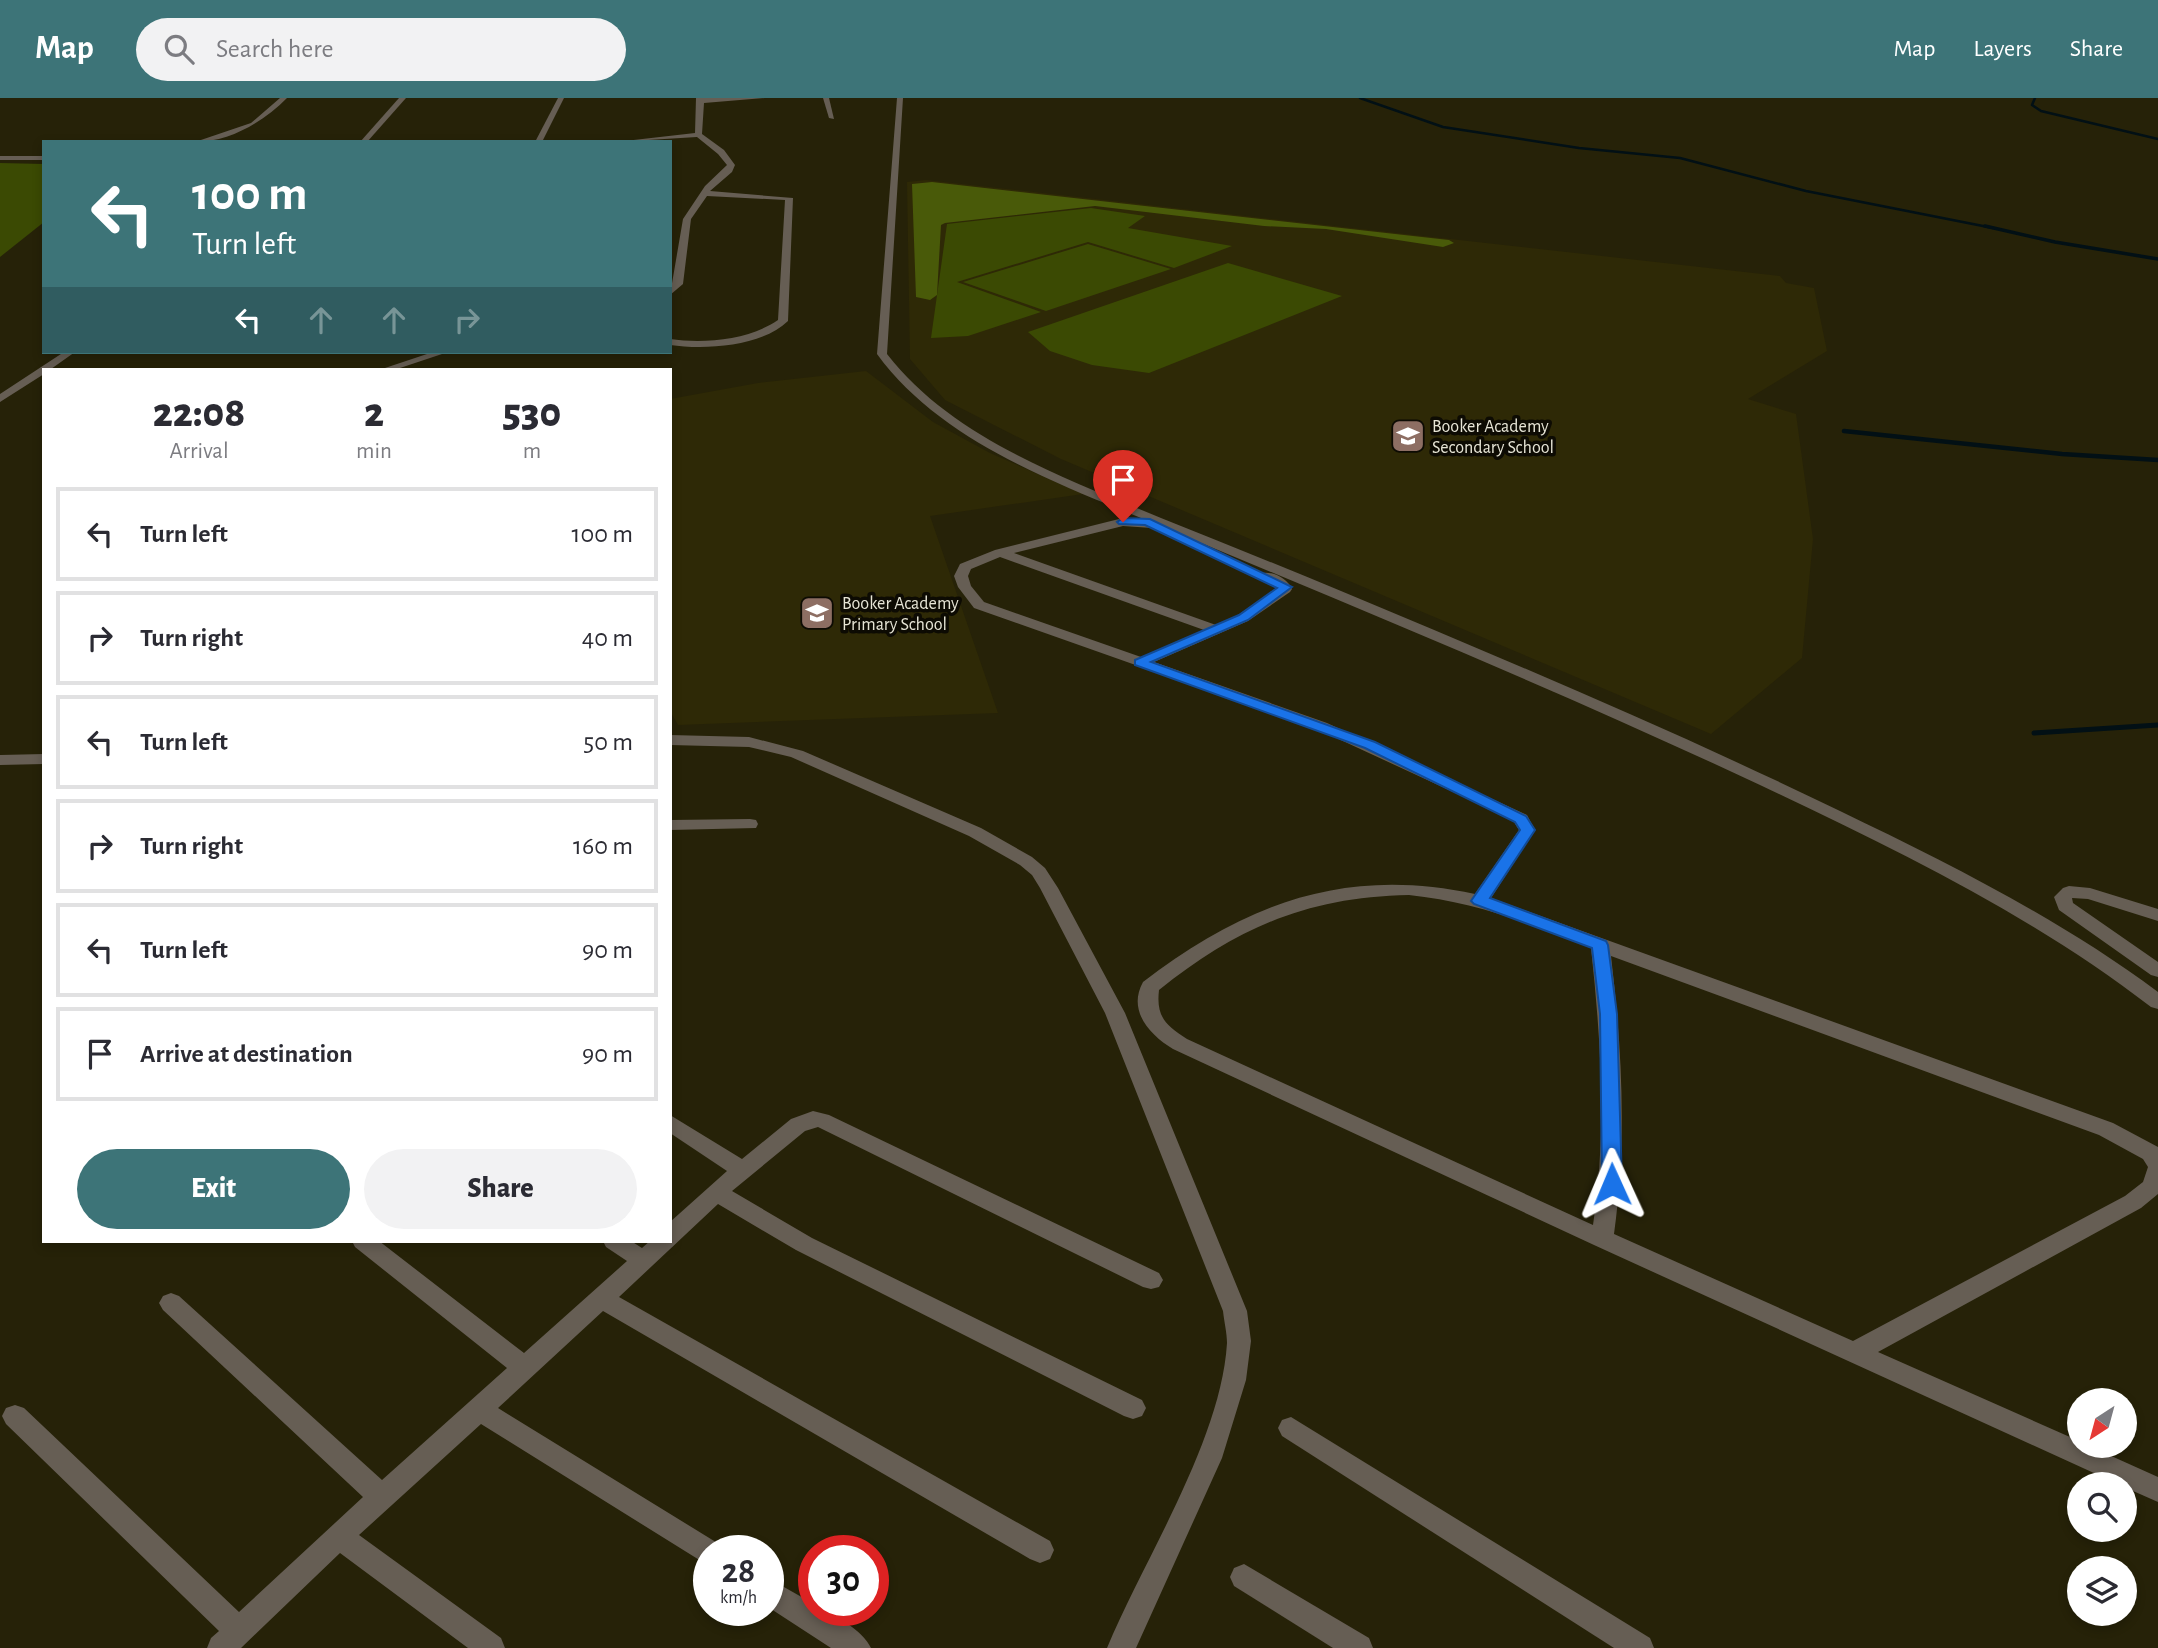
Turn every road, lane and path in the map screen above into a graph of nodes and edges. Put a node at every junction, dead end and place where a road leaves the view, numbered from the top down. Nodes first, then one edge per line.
1 (284, 98) edge
2 (403, 98) edge
3 (561, 98) edge
4 (762, 98) edge
5 (826, 98) edge
6 (900, 98) edge
7 (700, 99) edge
8 (832, 118) dead end
9 (698, 135) junction
10 (204, 140) edge
11 (365, 140) edge
12 (539, 140) edge
13 (642, 140) edge
14 (0, 158) edge
15 (42, 158) edge
16 (704, 194) junction
17 (672, 290) edge
18 (672, 342) edge
19 (67, 354) edge
20 (437, 354) edge
21 (46, 368) edge
22 (391, 368) edge
23 (42, 371) edge
24 (0, 399) edge
25 (1000, 553) junction
26 (1217, 630) junction
27 (1140, 663) junction
28 (672, 740) edge
29 (42, 759) edge
30 (0, 760) edge
31 (750, 824) dead end
32 (672, 825) edge
33 (1480, 901) junction
34 (2158, 915) edge
35 (1600, 945) junction
36 (2158, 971) edge
37 (2158, 1002) edge
38 (672, 1124) edge
39 (2158, 1166) edge
40 (743, 1170) junction
41 (716, 1192) junction
42 (672, 1234) edge
43 (1602, 1238) junction
44 (366, 1243) edge
45 (617, 1243) edge
46 (663, 1243) edge
47 (644, 1261) junction
48 (1151, 1280) dead end
49 (602, 1299) junction
50 (171, 1303) dead end
51 (1855, 1352) junction
52 (525, 1368) junction
53 (1133, 1408) dead end
54 (479, 1409) junction
55 (15, 1416) dead end
56 (1291, 1428) dead end
57 (2158, 1490) edge
58 (382, 1497) junction
59 (339, 1536) junction
60 (693, 1543) edge
61 (1040, 1550) dead end
62 (1244, 1577) dead end
63 (784, 1601) edge
64 (230, 1640) edge
65 (491, 1648) edge
66 (857, 1648) edge
67 (1121, 1648) edge
68 (1359, 1648) edge
69 (1640, 1648) edge

1 - 10 street
2 - 11 street
3 - 12 street
4 - 7 street
5 - 8 street
6 - 37 street
7 - 9 street
9 - 13 street
9 - 16 street
14 - 15 street
16 - 17 street
16 - 18 street
19 - 21 street
20 - 22 street
23 - 24 street
25 - 26 street
25 - 26 street
25 - 27 street
26 - 27 street
27 - 33 street
28 - 67 street
29 - 30 street
31 - 32 street
33 - 35 street
33 - 43 street
34 - 36 street
35 - 39 street
35 - 43 street
38 - 40 street
39 - 51 street
40 - 41 street
40 - 48 street
41 - 42 street
41 - 53 street
43 - 51 street
44 - 52 street
45 - 47 street
46 - 47 street
47 - 49 street
49 - 52 street
49 - 61 street
50 - 58 street
51 - 57 street
52 - 54 street
54 - 58 street
54 - 60 street
55 - 64 street
56 - 69 street
58 - 59 street
59 - 64 street
59 - 65 street
62 - 68 street
63 - 66 street

